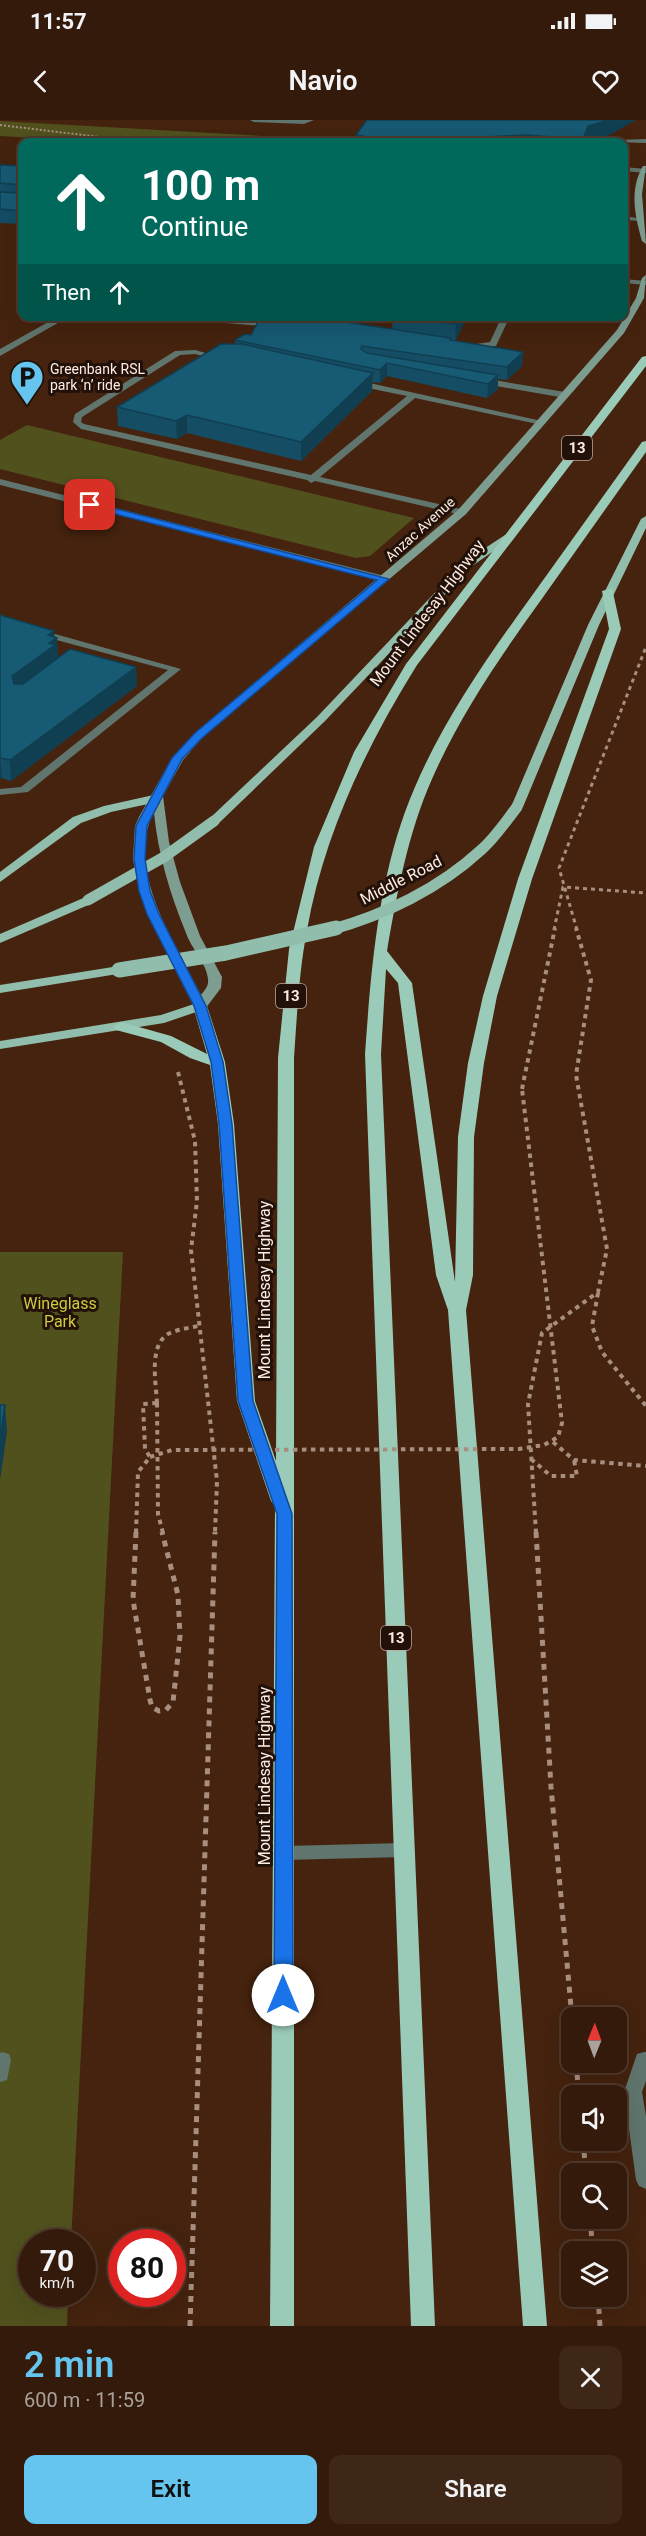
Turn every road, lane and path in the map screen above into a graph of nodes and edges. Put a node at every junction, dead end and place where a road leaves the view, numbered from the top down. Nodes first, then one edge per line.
1 (254, 120) edge
2 (310, 120) edge
3 (0, 125) edge
4 (194, 138) edge
5 (646, 141) edge
6 (628, 142) edge
7 (628, 169) edge
8 (645, 170) edge
9 (628, 218) edge
10 (640, 219) junction
11 (646, 241) edge
12 (628, 281) edge
13 (646, 281) edge
14 (628, 319) edge
15 (57, 321) edge
16 (226, 321) edge
17 (357, 321) edge
18 (504, 321) edge
19 (627, 321) edge
20 (289, 326) edge
21 (344, 329) edge
22 (355, 330) junction
23 (369, 335) edge
24 (454, 347) edge
25 (0, 353) edge
26 (227, 358) edge
27 (646, 359) edge
28 (468, 378) edge
29 (345, 380) edge
30 (413, 395) junction
31 (565, 395) junction
32 (542, 422) junction
33 (646, 444) edge
34 (311, 480) junction
35 (0, 482) edge
36 (462, 512) junction
37 (646, 519) edge
38 (509, 537) junction
39 (385, 579) junction
40 (608, 591) junction
41 (26, 629) edge
42 (646, 646) edge
43 (0, 792) edge
44 (158, 798) junction
45 (0, 878) edge
46 (563, 887) junction
47 (646, 893) edge
48 (0, 939) edge
49 (380, 951) junction
50 (0, 989) edge
51 (200, 1006) junction
52 (122, 1026) junction
53 (0, 1045) edge
54 (169, 1062) dead end
55 (217, 1062) junction
56 (522, 1089) joint
57 (598, 1292) junction
58 (457, 1310) junction
59 (198, 1326) junction
60 (157, 1403) junction
61 (646, 1406) edge
62 (553, 1442) junction
63 (150, 1457) junction
64 (531, 1458) junction
65 (574, 1460) junction
66 (646, 1466) edge
67 (285, 1514) junction
68 (404, 1850) junction
69 (284, 1853) junction
70 (571, 2007) edge
71 (646, 2060) edge
72 (646, 2180) edge
73 (599, 2307) edge
74 (190, 2326) edge
75 (282, 2326) edge
76 (423, 2326) edge
77 (535, 2326) edge
78 (600, 2326) edge

1 - 2 street
3 - 4 path
5 - 6 lane
7 - 8 lane
8 - 10 main road
9 - 10 street
10 - 11 main road
12 - 13 lane
13 - 14 main road, Anzac Avenue
15 - 25 street
16 - 20 lane
17 - 22 lane
18 - 24 lane
19 - 31 main road, Anzac Avenue
21 - 22 lane
22 - 23 lane
26 - 34 lane
27 - 38 highway, Mount Lindesay Highway / 13
28 - 31 lane
29 - 30 lane
30 - 32 lane
30 - 34 lane
31 - 32 main road, Anzac Avenue
32 - 36 main road, Anzac Avenue
33 - 49 highway, 13
34 - 36 lane
35 - 39 street
36 - 39 main road, Anzac Avenue
37 - 40 main road, Middle Road
38 - 48 main road, bridge
38 - 67 highway, Mount Lindesay Highway / 13
39 - 44 main road, Anzac Avenue
40 - 50 main road, Middle Road, bridge
40 - 58 highway
41 - 43 lane
42 - 46 path
44 - 45 main road
44 - 51 main road
44 - 51 main road, Anzac Avenue
46 - 47 path
46 - 56 path
46 - 57 path
49 - 58 highway
49 - 68 highway, 13
51 - 52 main road
51 - 55 highway
52 - 53 main road
52 - 55 highway
54 - 59 path
55 - 67 highway
56 - 62 path, bridge
57 - 61 path
57 - 64 path
58 - 77 highway
59 - 60 path
59 - 74 path
60 - 63 path
60 - 63 path
62 - 63 path, bridge
62 - 65 path
64 - 65 path
64 - 70 path
65 - 66 path
67 - 69 highway, Mount Lindesay Highway / 13
68 - 69 lane
68 - 76 highway, 13
69 - 75 highway, Mount Lindesay Highway / 13
71 - 72 lane
73 - 78 path

